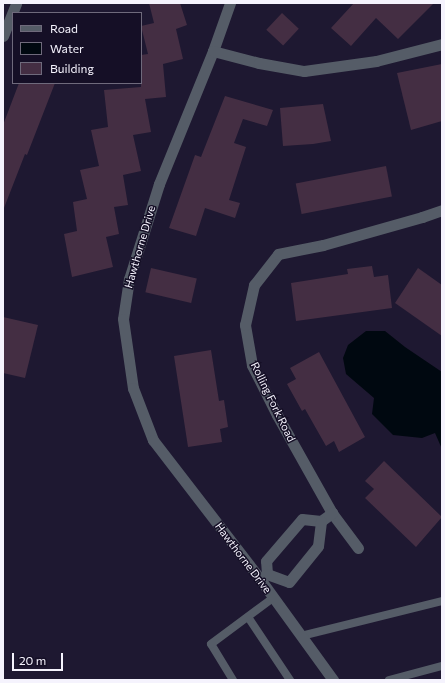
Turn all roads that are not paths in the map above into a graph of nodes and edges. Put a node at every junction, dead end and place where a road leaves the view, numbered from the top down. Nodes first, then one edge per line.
1 (230, 3) edge
2 (12, 13) edge
3 (3, 36) edge
4 (442, 44) edge
5 (213, 50) junction
6 (442, 210) edge
7 (332, 513) junction
8 (321, 521) junction
9 (358, 548) dead end
10 (264, 577) junction
11 (273, 598) junction
12 (442, 602) edge
13 (248, 617) junction
14 (301, 636) junction
15 (442, 666) edge
16 (415, 677) edge
17 (233, 680) edge
18 (290, 680) edge
19 (333, 680) edge
20 (389, 680) edge

1 - 5 street, Hawthorne Drive
2 - 3 street
4 - 5 street
5 - 10 street, Hawthorne Drive
6 - 7 street, Rolling Fork Road
7 - 8 street
7 - 9 street, Rolling Fork Road
8 - 10 street
8 - 10 street
10 - 11 street, Hawthorne Drive
11 - 13 lane
11 - 14 street, Hawthorne Drive
12 - 14 lane
13 - 17 lane
13 - 18 lane
14 - 19 street, Hawthorne Drive
15 - 16 lane
16 - 20 lane

